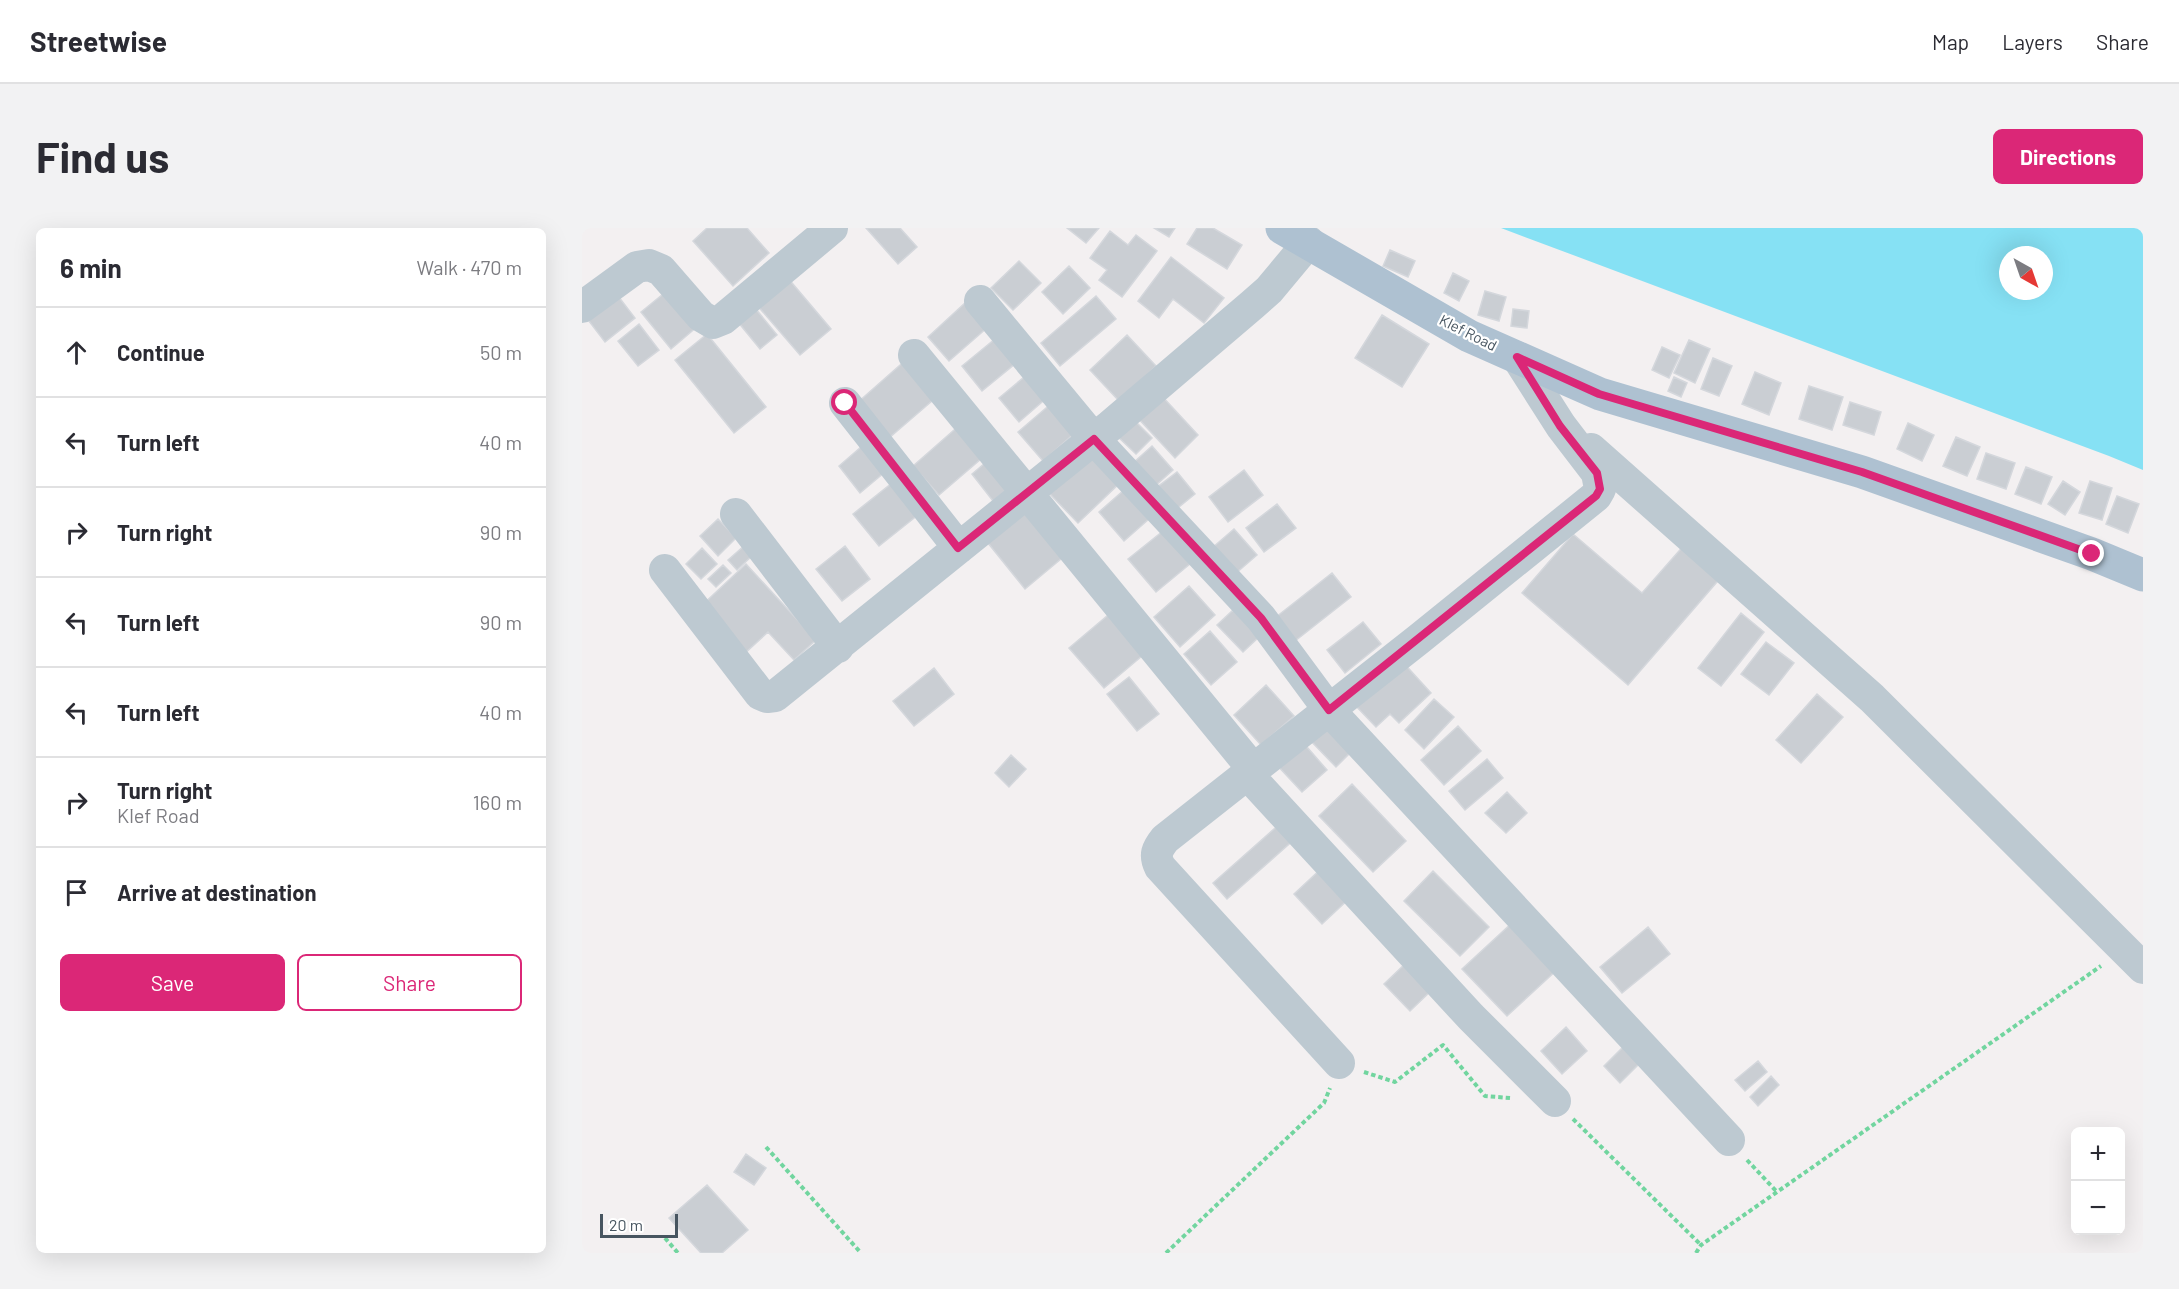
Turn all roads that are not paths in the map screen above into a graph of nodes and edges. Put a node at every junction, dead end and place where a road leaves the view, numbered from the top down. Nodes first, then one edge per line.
1 (832, 228) edge
2 (1295, 235) edge
3 (980, 301) dead end
4 (582, 307) edge
5 (914, 355) dead end
6 (1517, 357) junction
7 (845, 403) dead end
8 (1554, 416) junction
9 (1094, 439) junction
10 (1027, 493) junction
11 (736, 514) dead end
12 (958, 548) junction
13 (665, 570) dead end
14 (2143, 575) edge
15 (838, 647) junction
16 (1329, 710) junction
17 (1250, 771) junction
18 (2133, 959) edge
19 (1339, 1063) road end
20 (1555, 1101) road end
21 (1729, 1140) road end

1 - 4 street
2 - 6 main road, Klef Road
2 - 9 street
3 - 9 street
5 - 10 street
6 - 8 street
6 - 14 main road, Klef Road
7 - 12 street
8 - 16 street
8 - 18 street
9 - 10 street
9 - 16 street
10 - 12 street
10 - 17 street
11 - 15 street
12 - 15 street
13 - 15 street
16 - 17 street
16 - 21 street
17 - 19 street
17 - 20 street

